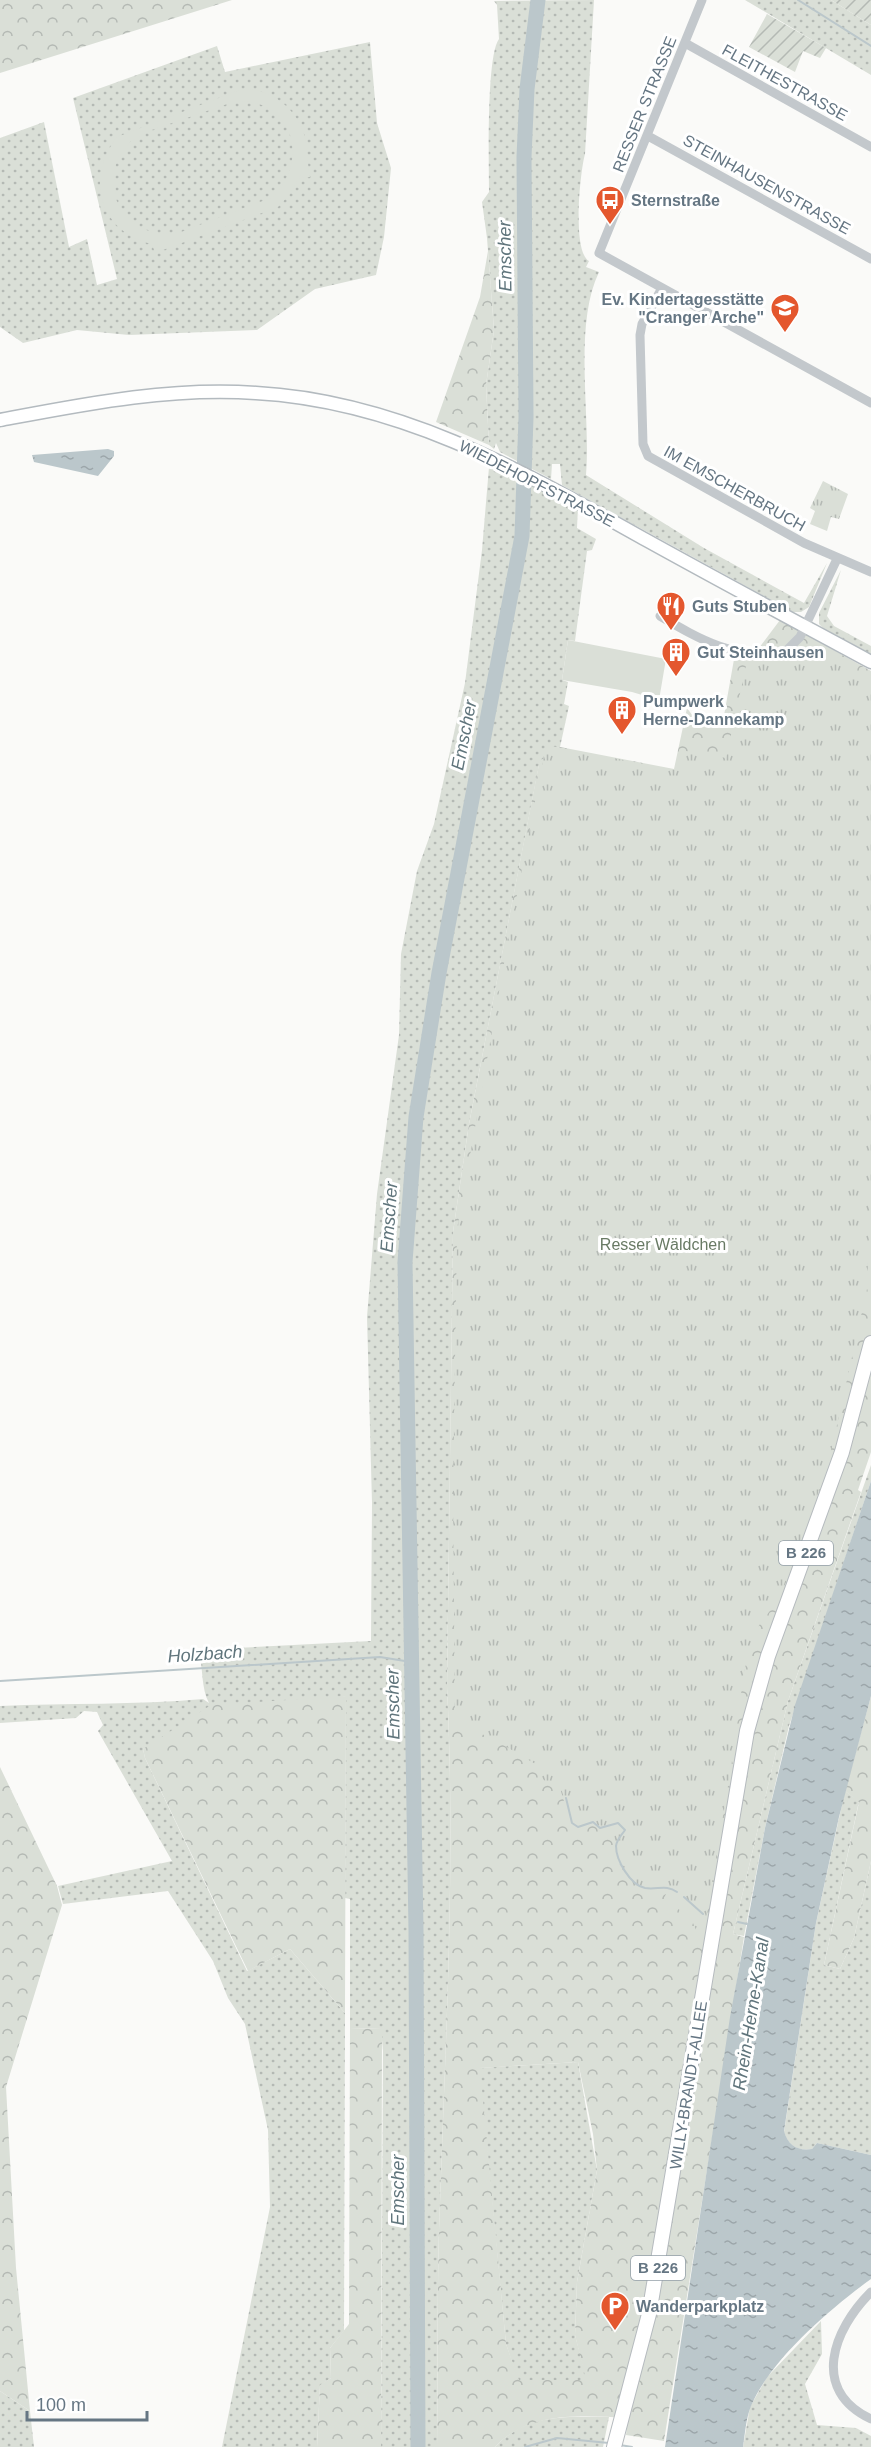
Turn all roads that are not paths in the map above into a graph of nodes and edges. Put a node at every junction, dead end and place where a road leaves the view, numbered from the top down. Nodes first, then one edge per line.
1 (702, 0) edge
2 (685, 44) junction
3 (648, 136) junction
4 (871, 147) edge
5 (871, 259) edge
6 (662, 288) junction
7 (871, 403) edge
8 (0, 420) edge
9 (837, 558) junction
10 (871, 572) edge
11 (660, 616) dead end
12 (805, 626) junction
13 (871, 662) edge
14 (871, 1343) edge
15 (871, 2292) edge
16 (871, 2419) edge
17 (615, 2442) edge

1 - 2 street, RESSER STRASSE
2 - 3 street, RESSER STRASSE
2 - 4 street, FLEITHESTRASSE
3 - 5 street, STEINHAUSENSTRASSE
3 - 6 street, RESSER STRASSE
6 - 7 street
6 - 9 street, IM EMSCHERBRUCH
8 - 12 main road, WIEDEHOPFSTRASSE
9 - 10 street, IM EMSCHERBRUCH
9 - 12 street
11 - 12 street
12 - 13 main road, WIEDEHOPFSTRASSE
14 - 17 main road, WILLY-BRANDT-ALLEE / B 226
15 - 16 street

